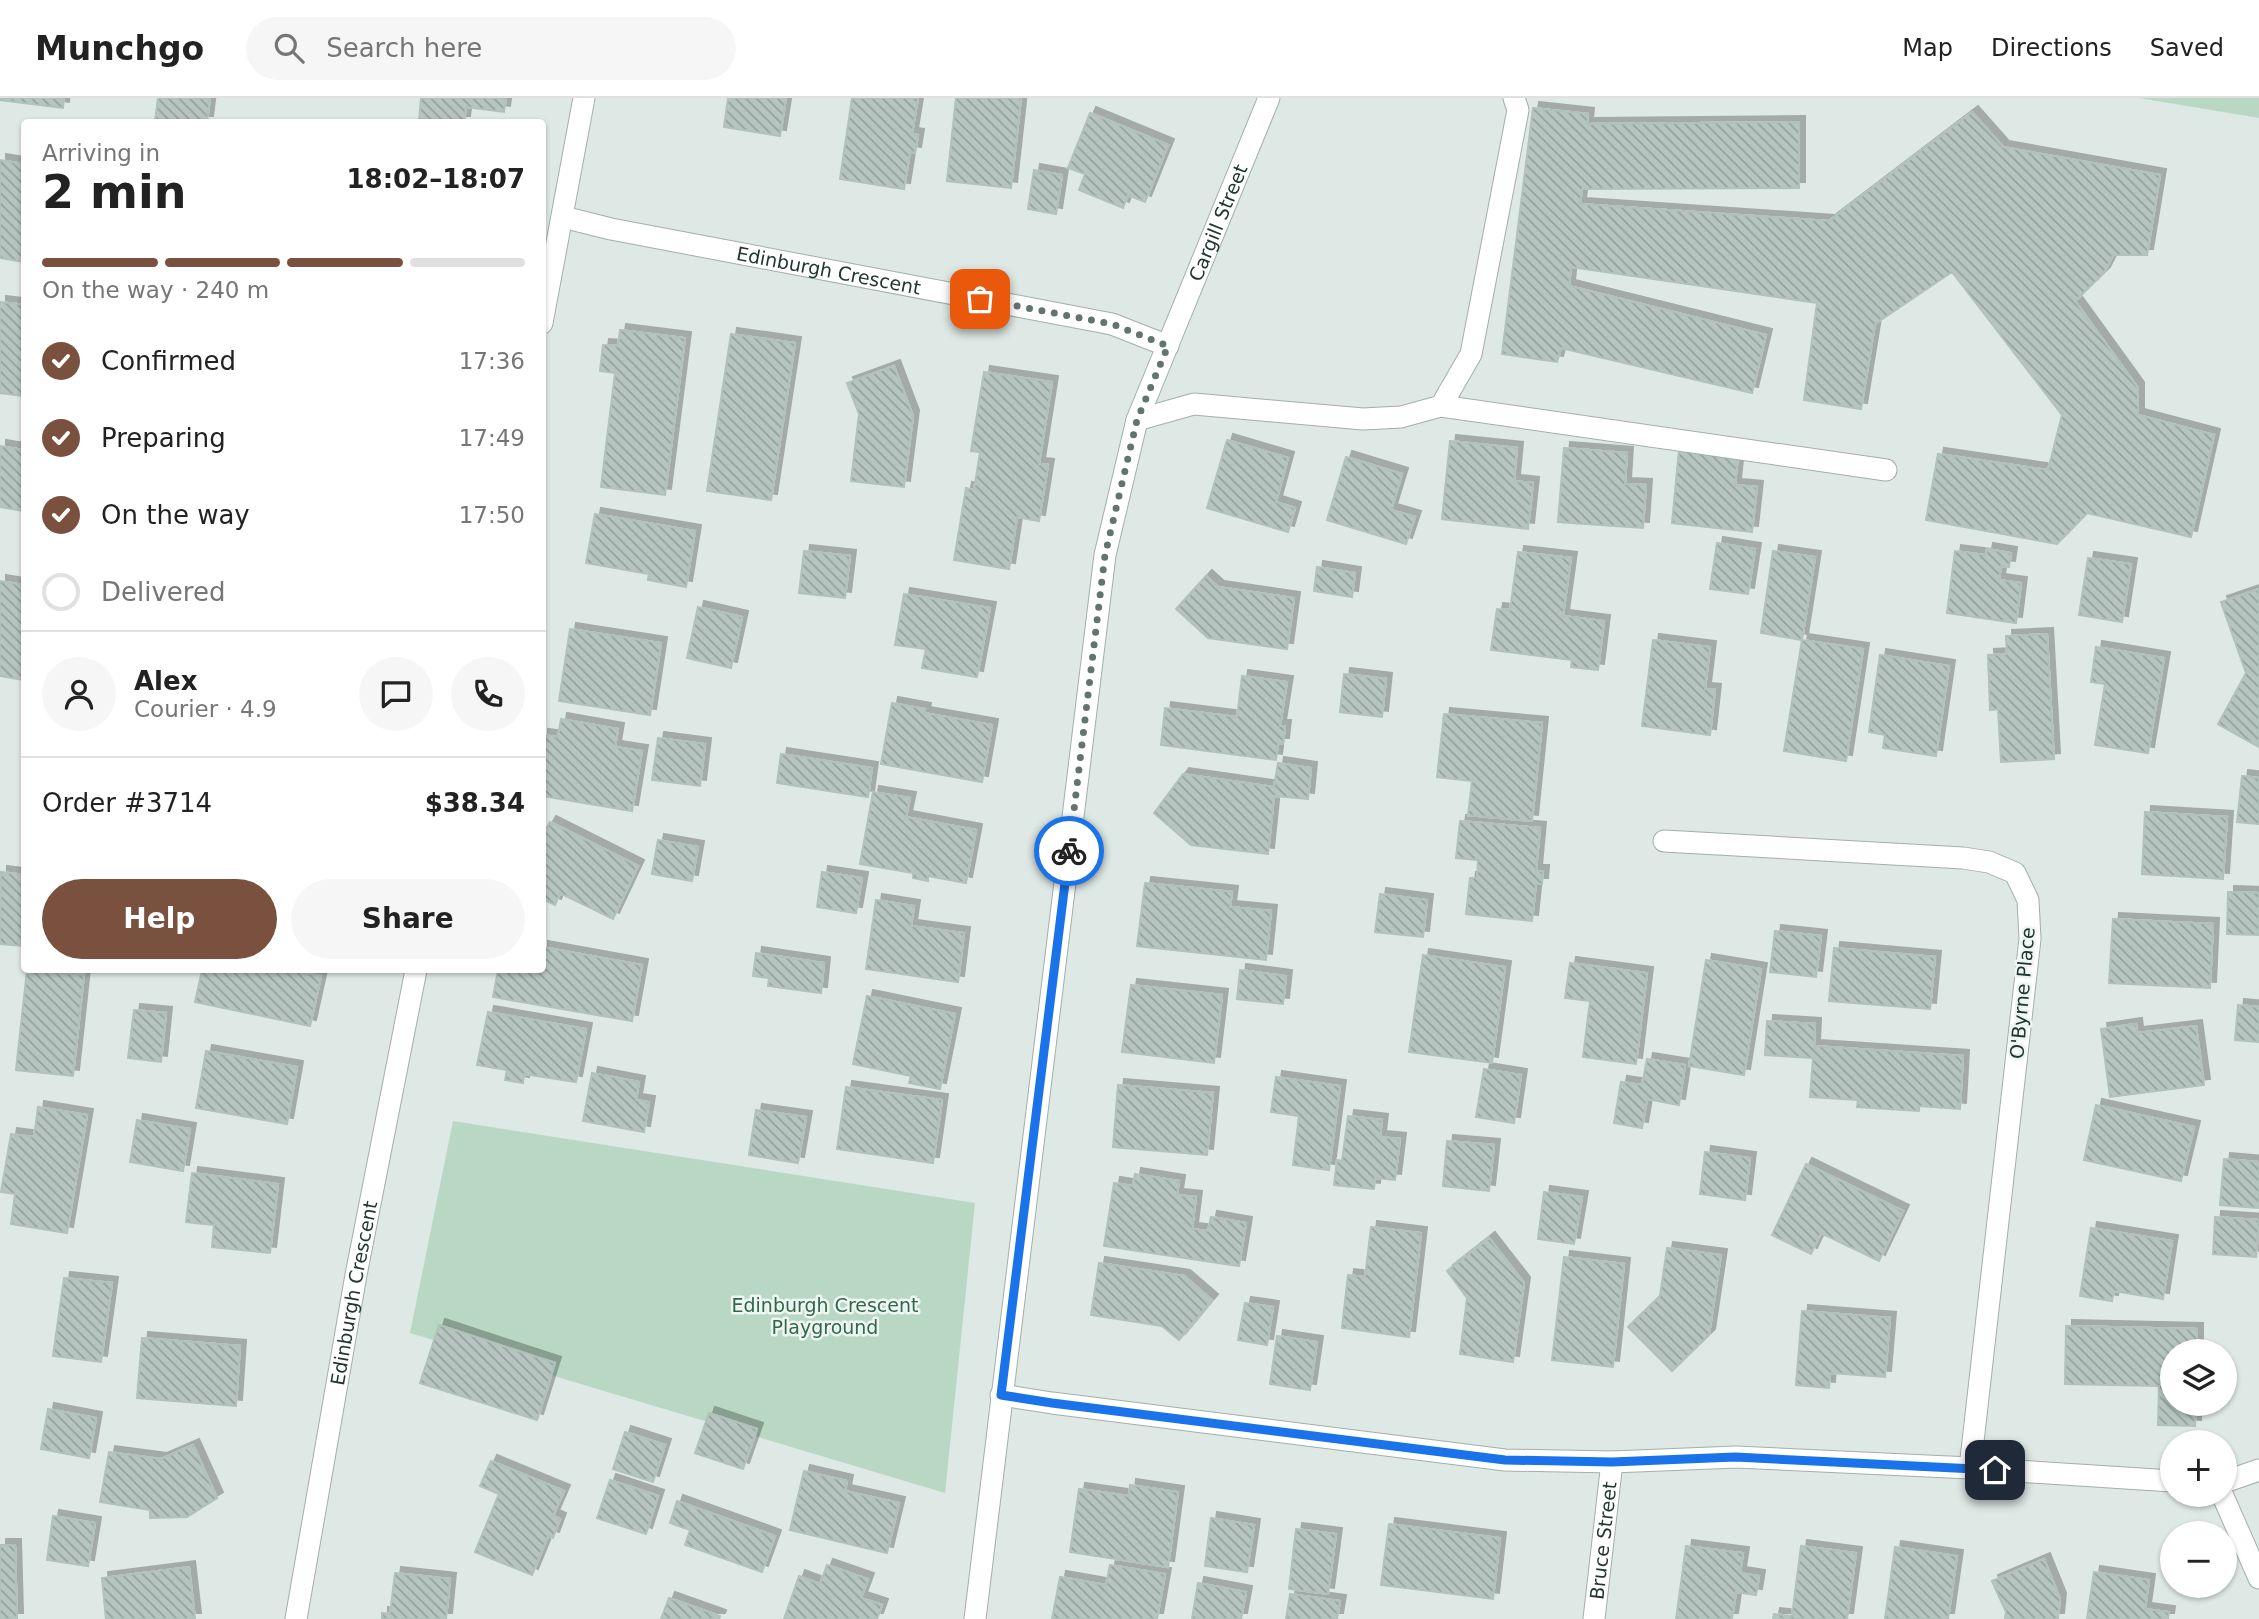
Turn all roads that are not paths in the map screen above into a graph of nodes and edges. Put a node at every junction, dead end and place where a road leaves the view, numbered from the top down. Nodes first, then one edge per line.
1 (584, 98) edge
2 (1269, 98) edge
3 (1514, 98) edge
4 (563, 217) junction
5 (546, 303) edge
6 (1168, 346) junction
7 (1441, 406) junction
8 (1137, 420) junction
9 (1886, 470) dead end
10 (1664, 841) dead end
11 (415, 973) edge
12 (1001, 1395) junction
13 (1612, 1462) junction
14 (1970, 1468) junction
15 (2259, 1470) edge
16 (2237, 1478) edge
17 (2160, 1480) edge
18 (2228, 1507) edge
19 (2259, 1578) edge
20 (296, 1619) edge
21 (975, 1619) edge
22 (1594, 1619) edge

1 - 4 street
2 - 6 street, Cargill Street
3 - 7 street
4 - 5 street
4 - 6 street, Edinburgh Crescent
6 - 8 street
7 - 8 street
7 - 9 street
8 - 12 street
10 - 14 street, O'Byrne Place
11 - 20 street, Edinburgh Crescent
12 - 13 street
12 - 21 street
13 - 14 street
13 - 22 street, Bruce Street
14 - 17 street
15 - 16 street
18 - 19 street

